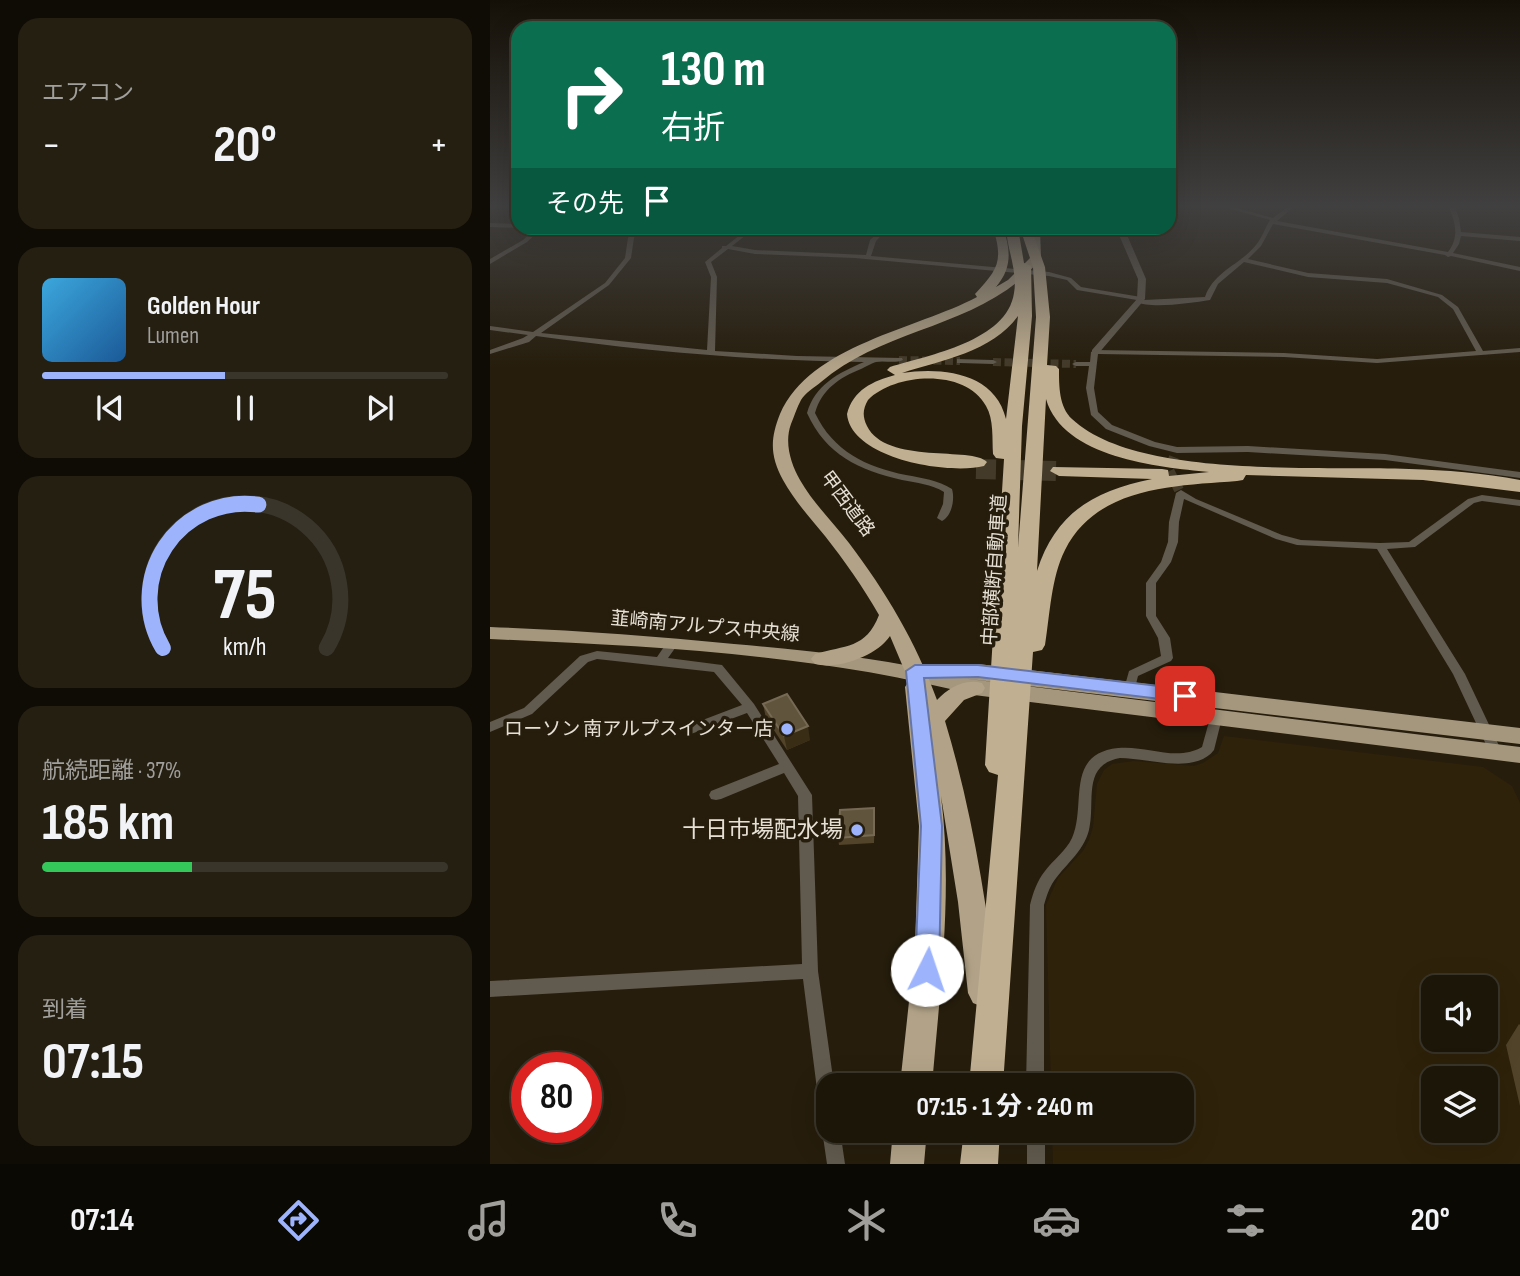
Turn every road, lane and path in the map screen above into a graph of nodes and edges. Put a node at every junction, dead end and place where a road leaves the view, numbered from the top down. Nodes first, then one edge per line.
1 (627, 259) edge
2 (711, 259) edge
3 (892, 259) edge
4 (1004, 259) edge
5 (1018, 259) edge
6 (1031, 259) edge
7 (1036, 259) edge
8 (1134, 259) edge
9 (1469, 259) edge
10 (1244, 260) joint
11 (1033, 269) junction
12 (1003, 270) junction
13 (1520, 270) edge
14 (1033, 291) junction
15 (1140, 300) junction
16 (934, 319) junction
17 (490, 328) edge
18 (534, 334) junction
19 (1520, 350) edge
20 (490, 352) edge
21 (711, 352) junction
22 (1095, 352) junction
23 (1480, 352) junction
24 (840, 359) junction
25 (873, 360) junction
26 (899, 360) tunnel mouth
27 (960, 361) tunnel mouth
28 (993, 362) tunnel mouth
29 (1076, 364) tunnel mouth
30 (1092, 364) junction
31 (1060, 468) tunnel mouth
32 (1237, 473) junction
33 (1520, 475) edge
34 (1520, 486) edge
35 (1520, 491) edge
36 (1520, 503) edge
37 (942, 518) dead end
38 (1380, 546) junction
39 (888, 616) junction
40 (490, 633) edge
41 (673, 644) junction
42 (1015, 646) junction
43 (822, 659) junction
44 (660, 661) junction
45 (915, 671) junction
46 (974, 688) junction
47 (1130, 689) junction
48 (750, 707) junction
49 (1216, 718) junction
50 (933, 719) junction
51 (490, 727) edge
52 (691, 729) dead end
53 (1485, 732) junction
54 (1520, 736) edge
55 (1496, 752) junction
56 (1520, 755) edge
57 (787, 766) junction
58 (716, 795) dead end
59 (810, 971) junction
60 (490, 989) edge
61 (824, 1073) edge
62 (917, 1073) edge
63 (985, 1073) edge
64 (985, 1073) edge
65 (991, 1073) edge
66 (1035, 1073) edge
67 (833, 1143) edge
68 (909, 1143) edge
69 (980, 1143) edge
70 (996, 1143) edge
71 (1036, 1143) edge
72 (836, 1164) edge
73 (906, 1164) edge
74 (978, 1164) edge
75 (997, 1164) edge
76 (1037, 1164) edge

1 - 18 street
2 - 21 street
3 - 12 street
4 - 12 highway
5 - 14 highway
6 - 11 highway
7 - 11 highway
8 - 15 street
9 - 13 street
10 - 15 street
10 - 23 street
11 - 12 street
11 - 14 highway
11 - 15 street
11 - 16 highway, 甲西道路
12 - 16 highway, 甲西道路
14 - 32 highway
14 - 42 highway, 中部横断自動車道
14 - 42 highway
15 - 22 street
16 - 24 highway, 甲西道路
17 - 18 street
18 - 20 street
18 - 21 street
19 - 23 street
21 - 24 street
22 - 23 street
22 - 30 street
24 - 25 street
24 - 39 highway, 甲西道路
25 - 26 street
25 - 37 street
27 - 28 street
29 - 30 street
30 - 33 street
31 - 32 highway
32 - 34 highway
32 - 35 highway
32 - 42 highway
36 - 38 street
38 - 47 street
38 - 53 street
39 - 43 highway
39 - 45 highway, 甲西道路
40 - 41 main road, 韮崎南アルプス中央線
41 - 43 main road, 韮崎南アルプス中央線
41 - 44 street
42 - 63 highway, 中部横断自動車道
42 - 64 highway, 中部横断自動車道
43 - 45 main road, 韮崎南アルプス中央線
44 - 48 street
44 - 51 street
45 - 46 main road
45 - 47 main road
45 - 50 highway, 甲西道路
45 - 62 highway, 甲西道路
46 - 49 main road
46 - 50 highway
47 - 53 main road
48 - 52 street
48 - 57 street
49 - 55 main road
49 - 66 street
50 - 65 highway, 甲西道路
53 - 54 main road
53 - 55 street
55 - 56 main road
57 - 58 street
57 - 59 street
59 - 60 street
59 - 61 street
67 - 72 street
68 - 73 highway
69 - 74 highway
70 - 75 highway
71 - 76 street

